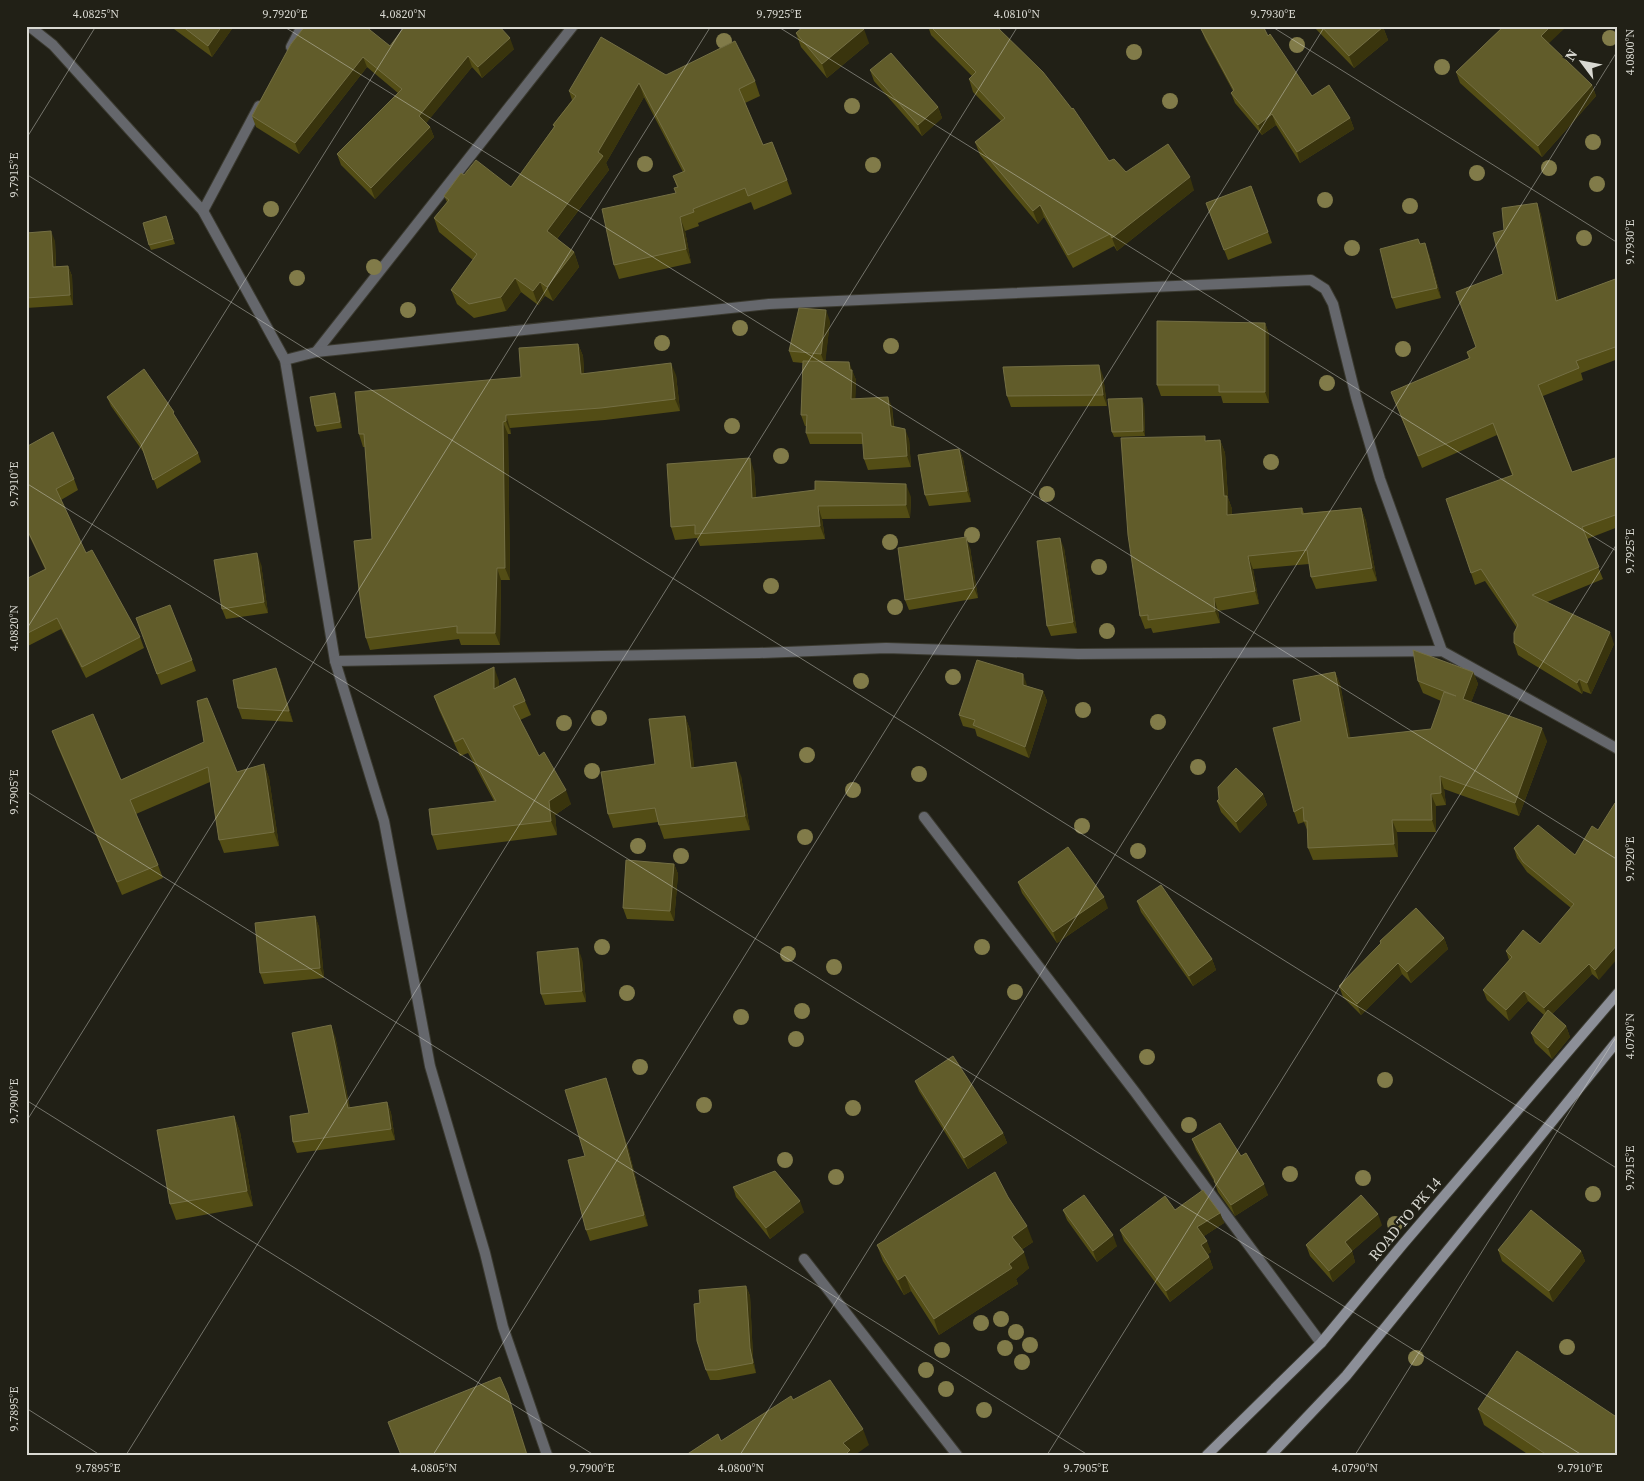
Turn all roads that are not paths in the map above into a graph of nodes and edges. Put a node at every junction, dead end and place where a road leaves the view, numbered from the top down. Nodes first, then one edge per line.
1 (29, 26) edge
2 (302, 26) edge
3 (573, 26) edge
4 (288, 53) edge
5 (264, 97) edge
6 (203, 211) junction
7 (316, 352) junction
8 (285, 360) junction
9 (1442, 651) junction
10 (335, 662) junction
11 (1618, 750) edge
12 (924, 817) dead end
13 (1618, 993) edge
14 (1618, 1040) edge
15 (804, 1259) dead end
16 (1321, 1343) junction
17 (548, 1455) edge
18 (957, 1455) edge
19 (1207, 1455) edge
20 (1271, 1455) edge

1 - 6 street
2 - 4 street
3 - 7 street
5 - 6 street
6 - 8 street
7 - 8 street
7 - 9 street
8 - 10 street
9 - 10 street
9 - 11 street
10 - 17 street
12 - 16 street
13 - 16 main road, ROAD TO PK 14
14 - 20 main road
15 - 18 street
16 - 19 main road, ROAD TO PK 14

